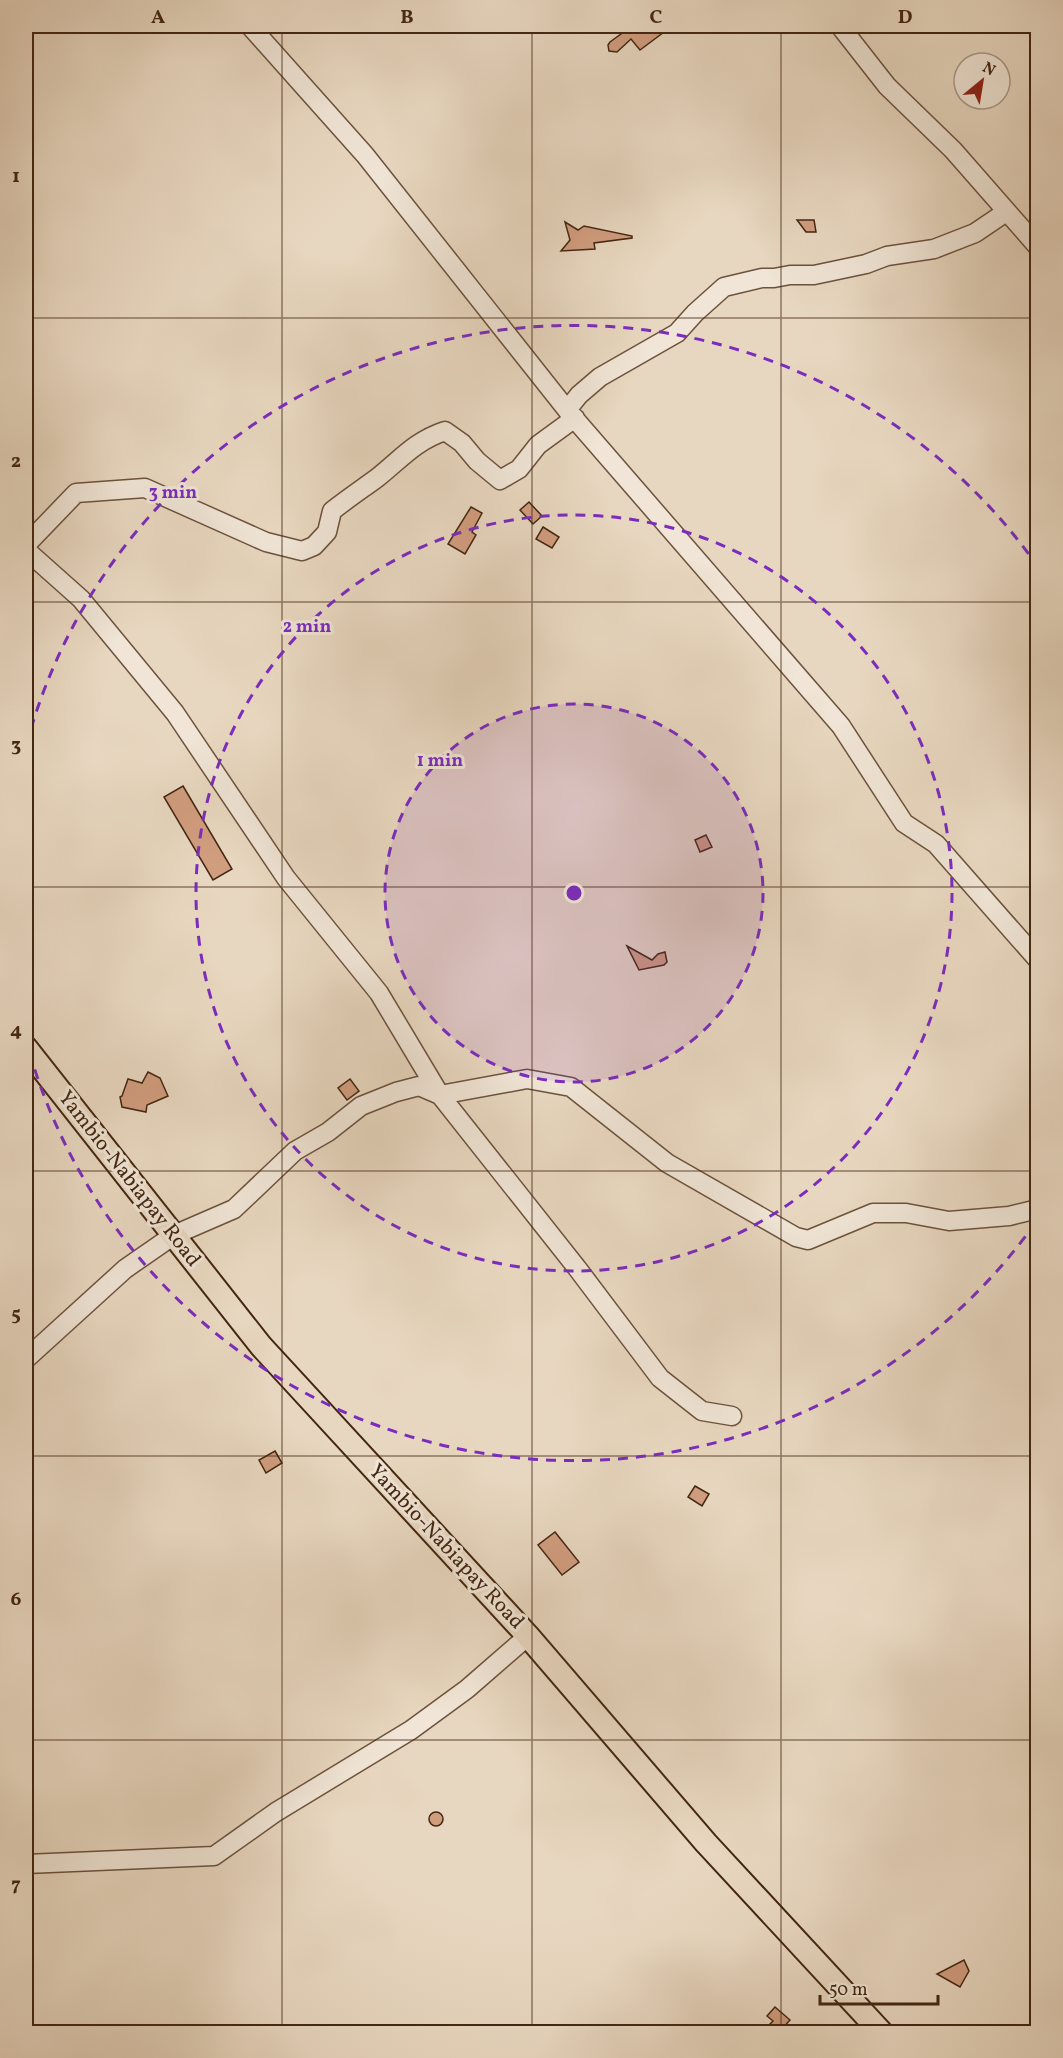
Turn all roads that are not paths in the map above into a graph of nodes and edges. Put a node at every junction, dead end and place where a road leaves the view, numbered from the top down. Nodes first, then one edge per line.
1 (250, 26) edge
2 (840, 26) edge
3 (1006, 212) junction
4 (1038, 248) edge
5 (571, 414) junction
6 (26, 545) edge
7 (26, 550) edge
8 (1038, 960) edge
9 (26, 1048) edge
10 (440, 1095) junction
11 (1038, 1209) edge
12 (174, 1235) junction
13 (26, 1359) edge
14 (732, 1416) dead end
15 (528, 1635) junction
16 (26, 1864) edge
17 (881, 2032) edge

1 - 5 street
2 - 3 street
3 - 4 street
3 - 5 street
5 - 6 street
5 - 8 street
7 - 10 street
9 - 12 main road, Yambio-Nabiapay Road
10 - 11 street
10 - 12 street
10 - 14 street
12 - 13 street
12 - 15 main road, Yambio-Nabiapay Road
15 - 16 street
15 - 17 main road, Yambio-Nabiapay Road

